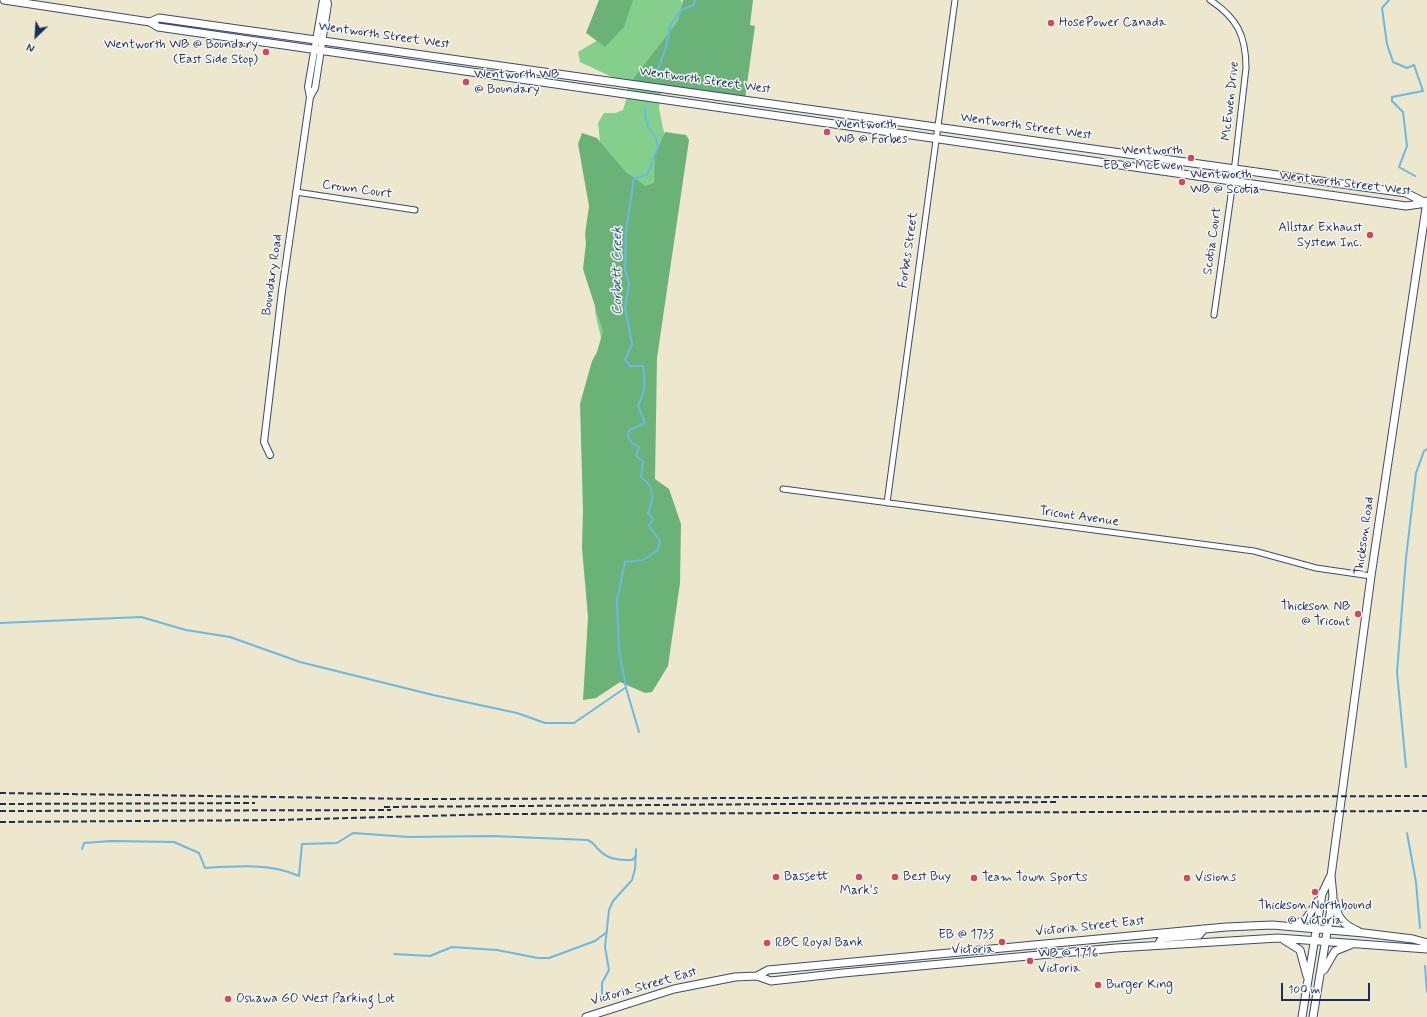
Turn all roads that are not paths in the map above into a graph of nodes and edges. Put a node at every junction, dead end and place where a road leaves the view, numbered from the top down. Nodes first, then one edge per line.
1 (4, 0) edge
2 (322, 0) edge
3 (327, 0) edge
4 (955, 0) edge
5 (1210, 0) edge
6 (150, 22) junction
7 (316, 39) junction
8 (324, 40) junction
9 (318, 50) junction
10 (937, 126) junction
11 (936, 138) junction
12 (1234, 169) junction
13 (1233, 181) junction
14 (296, 192) junction
15 (1427, 202) edge
16 (415, 210) dead end
17 (1214, 315) dead end
18 (270, 455) dead end
19 (783, 489) dead end
20 (886, 503) junction
21 (1371, 576) junction
22 (1330, 876) junction
23 (1322, 894) junction
24 (1333, 896) junction
25 (1287, 927) junction
26 (1204, 929) junction
27 (1316, 929) junction
28 (1328, 930) junction
29 (1364, 933) junction
30 (1278, 938) junction
31 (1314, 940) junction
32 (1326, 942) junction
33 (1427, 943) edge
34 (1357, 944) junction
35 (1158, 945) junction
36 (1427, 949) edge
37 (757, 976) junction
38 (1320, 979) junction
39 (1307, 980) junction
40 (586, 1017) edge
41 (1302, 1017) edge
42 (1313, 1017) edge

1 - 6 main road, Wentworth Street West
2 - 7 street, Boundary Road
3 - 8 street, Boundary Road
4 - 10 street, Forbes Street
5 - 12 street, McEwen Drive
6 - 7 main road, Wentworth Street West
6 - 9 main road, Wentworth Street West
7 - 8 main road, Wentworth Street West
7 - 9 street, Boundary Road
8 - 9 street, Boundary Road
8 - 10 main road, Wentworth Street West
9 - 11 main road, Wentworth Street West
9 - 14 street, Boundary Road
10 - 11 street, Forbes Street
10 - 12 main road, Wentworth Street West
11 - 13 main road, Wentworth Street West
11 - 20 street, Forbes Street
12 - 13 street, Scotia Court
12 - 15 main road, Wentworth Street West
13 - 15 main road, Wentworth Street West
13 - 17 street, Scotia Court
14 - 16 street, Crown Court
14 - 18 street, Boundary Road
15 - 21 main road, Thickson Road
19 - 20 street, Tricont Avenue
20 - 21 street, Tricont Avenue
21 - 22 main road, Thickson Road
22 - 23 main road, Thickson Road
22 - 24 main road, Thickson Road
23 - 25 main road
23 - 27 main road, Thickson Road
24 - 28 main road, Thickson Road
24 - 29 main road
25 - 26 main road, Victoria Street East
25 - 27 main road, Victoria Street East
26 - 35 main road
26 - 37 main road, Victoria Street East
27 - 28 main road, Victoria Street East
27 - 31 main road, Thickson Road
28 - 29 main road, Victoria Street East
28 - 32 main road, Thickson Road
29 - 33 main road, Victoria Street East
30 - 31 main road, Victoria Street East
30 - 35 main road, Victoria Street East
30 - 39 main road
31 - 32 main road, Victoria Street East
31 - 39 main road, Thickson Road
32 - 34 main road, Victoria Street East
32 - 38 main road, Thickson Road
34 - 36 main road, Victoria Street East
34 - 38 main road
35 - 37 main road, Victoria Street East
37 - 40 main road, Victoria Street East
38 - 42 main road, Thickson Road
39 - 41 main road, Thickson Road

